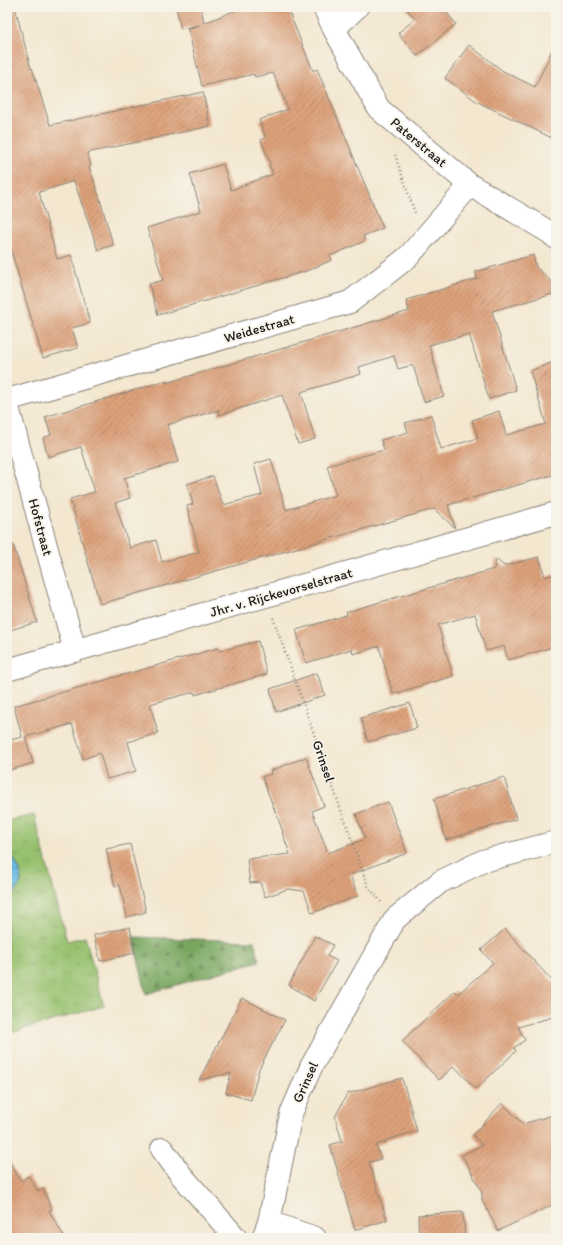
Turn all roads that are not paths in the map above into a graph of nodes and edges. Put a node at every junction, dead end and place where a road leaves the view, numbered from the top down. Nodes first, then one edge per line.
1 (324, 7) edge
2 (357, 7) edge
3 (334, 29) junction
4 (470, 185) junction
5 (556, 238) edge
6 (7, 400) edge
7 (7, 404) edge
8 (556, 514) edge
9 (75, 651) junction
10 (7, 670) edge
11 (556, 842) edge
12 (162, 1149) dead end
13 (266, 1230) edge
14 (236, 1238) edge
15 (315, 1238) edge

1 - 3 street, Paterstraat
2 - 3 street
3 - 4 street, Paterstraat
4 - 5 street, Paterstraat
4 - 6 street, Weidestraat
7 - 9 street, Hofstraat
8 - 9 street, Jhr. v. Rijckevorselstraat
9 - 10 street, Jhr. v. Rijckevorselstraat
11 - 13 street, Grinsel
12 - 14 street
13 - 15 street

